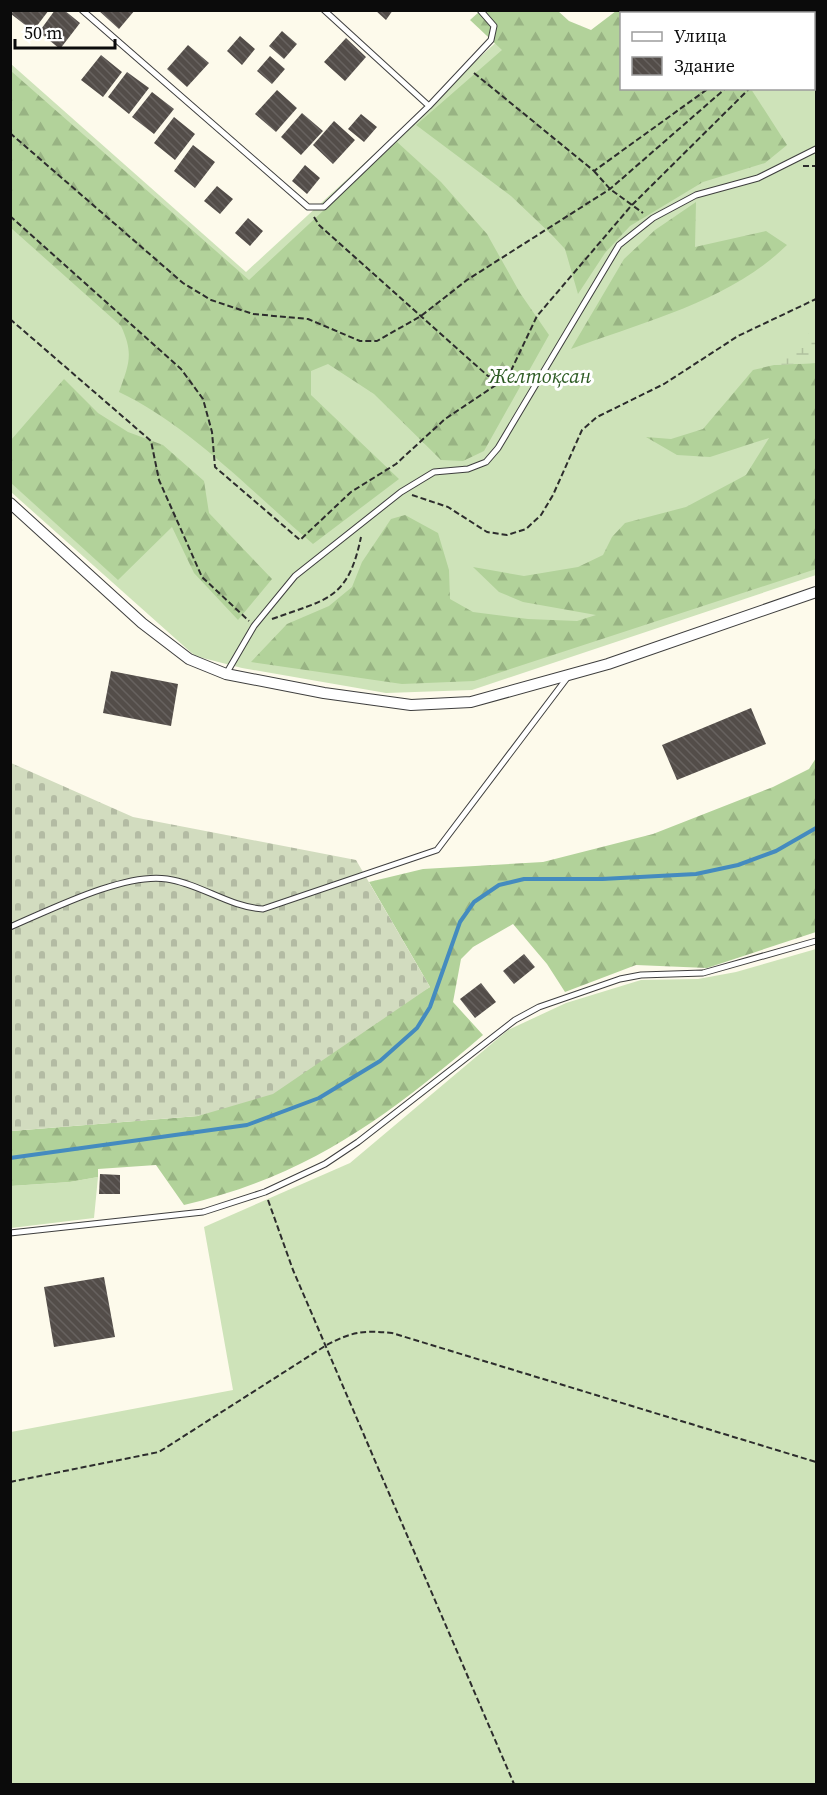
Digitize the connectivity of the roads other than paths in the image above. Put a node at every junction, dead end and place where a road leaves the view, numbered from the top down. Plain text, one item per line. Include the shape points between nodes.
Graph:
1 (82, 10) edge
2 (324, 10) edge
3 (480, 10) edge
4 (429, 106) junction
5 (816, 149) edge
6 (10, 503) edge
7 (816, 592) edge
8 (226, 674) junction
9 (569, 674) junction
10 (10, 927) edge
11 (816, 941) edge
12 (10, 1233) edge

1 - 4 lane via 308,207 324,207
2 - 4 lane
3 - 4 lane via 494,26 491,40
5 - 8 lane via 759,178 696,195 653,218 619,245 486,462 468,469 434,472 364,520 296,576 254,626
6 - 8 street via 142,623 189,659
7 - 9 street
8 - 9 street via 411,705 471,702
9 - 10 lane via 437,850 263,909 246,908 166,878 137,880 97,891
11 - 12 lane via 703,973 620,979 539,1007 515,1020 358,1142 325,1164 265,1192 203,1212

